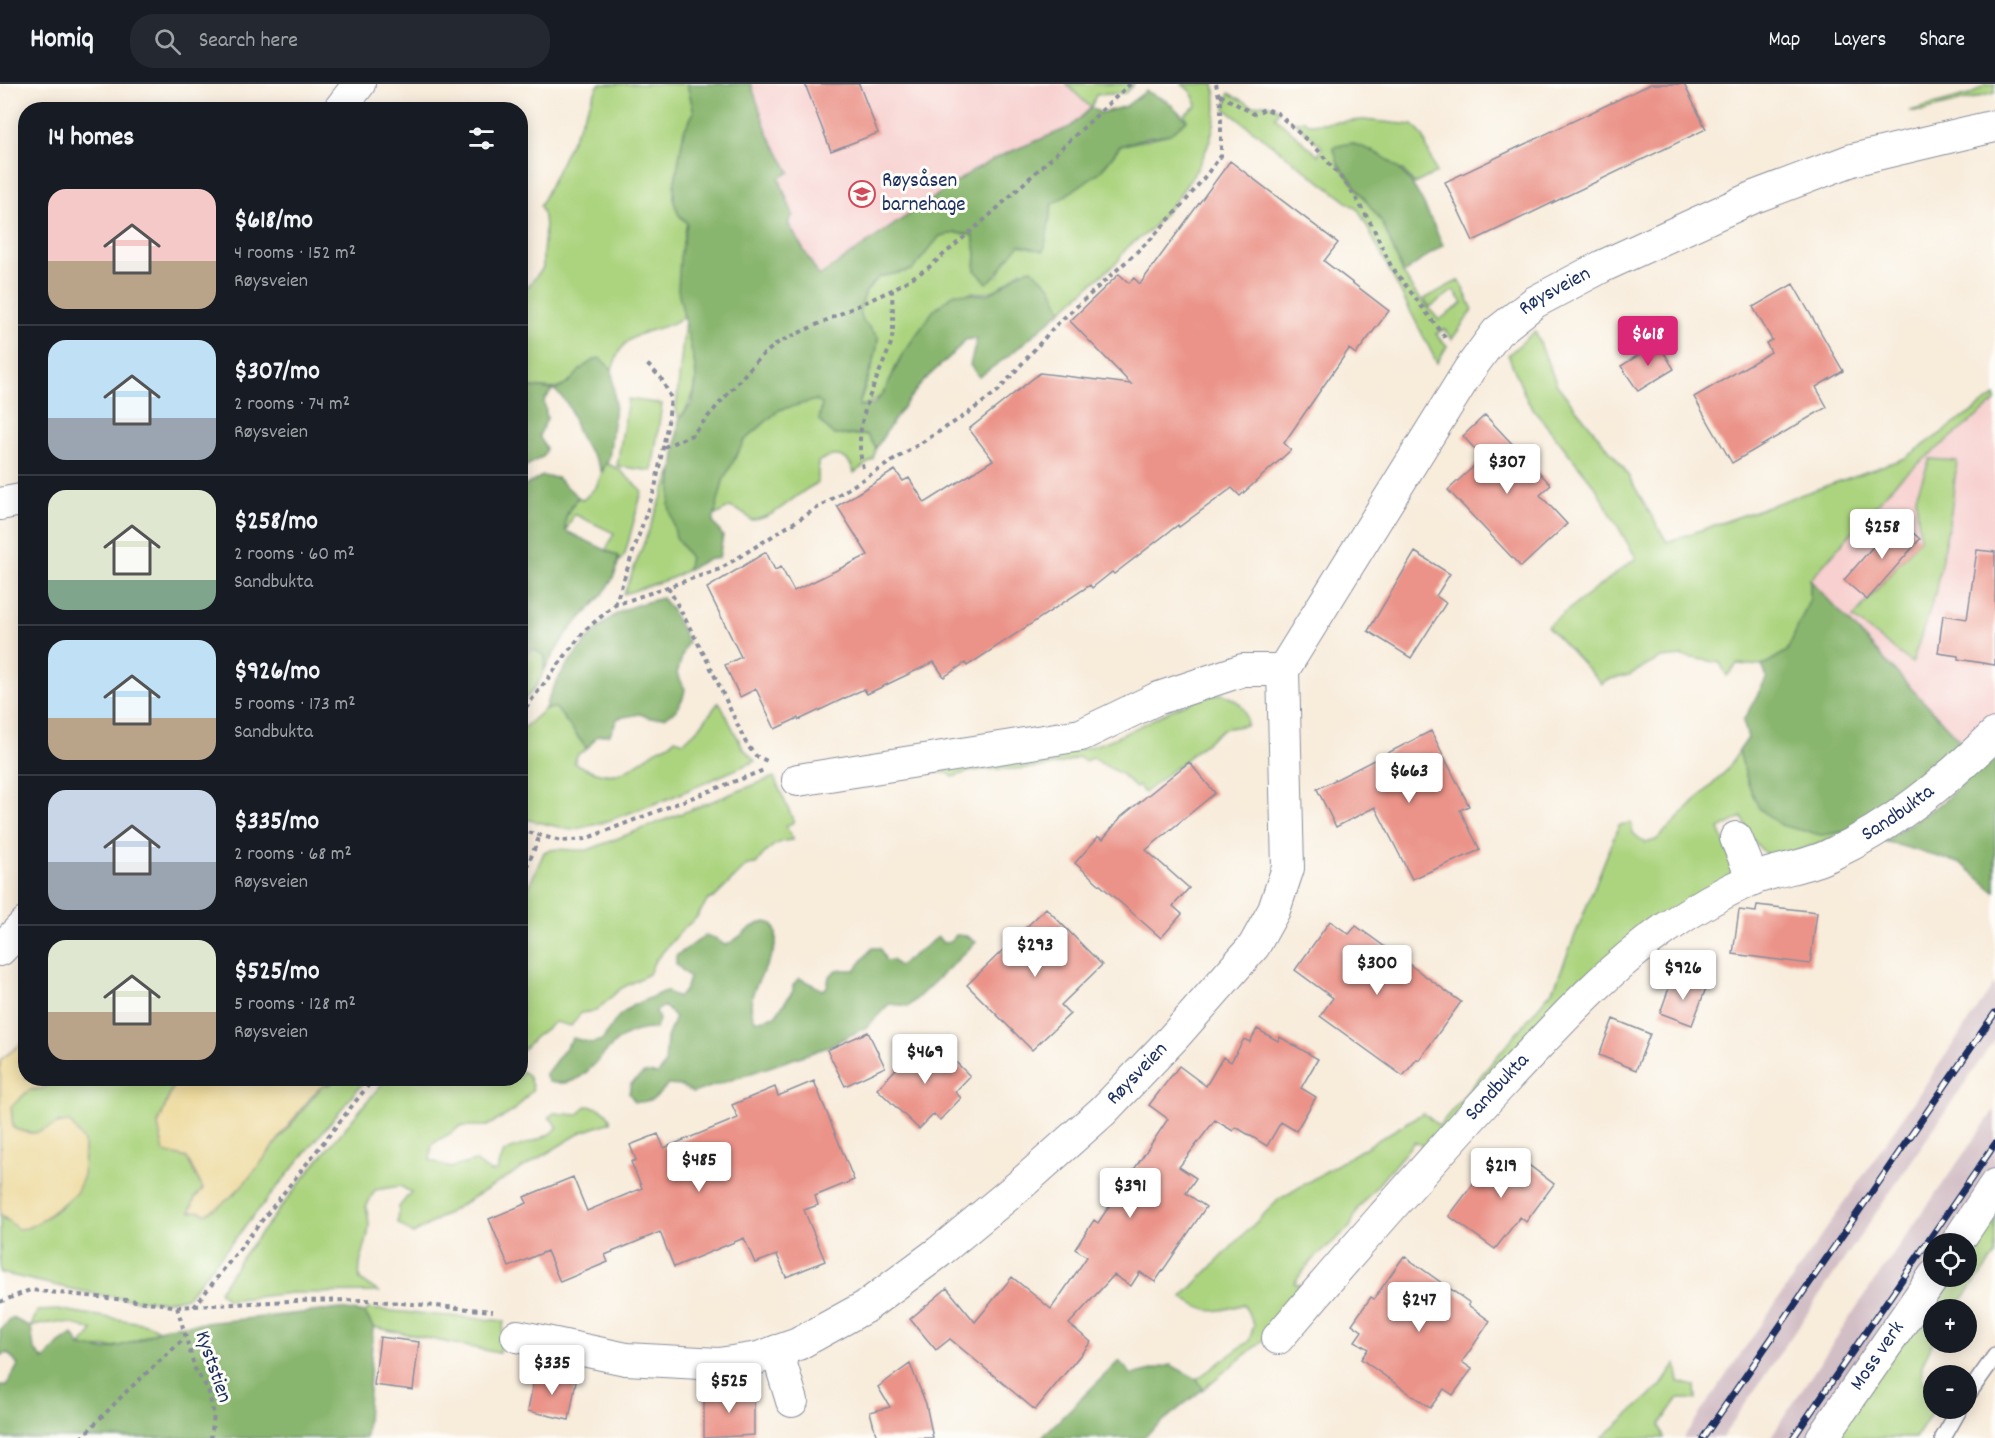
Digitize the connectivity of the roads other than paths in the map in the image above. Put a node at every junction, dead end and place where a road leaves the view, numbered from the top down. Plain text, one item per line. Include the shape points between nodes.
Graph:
1 (359, 84) edge
2 (345, 102) edge
3 (1995, 126) edge
4 (18, 501) edge
5 (0, 504) edge
6 (1283, 670) junction
7 (1995, 734) edge
8 (787, 772) road end
9 (1736, 838) dead end
10 (1753, 879) junction
11 (18, 931) edge
12 (0, 950) edge
13 (1995, 1185) edge
14 (1963, 1233) edge
15 (1926, 1287) edge
16 (509, 1324) road end
17 (1278, 1338) dead end
18 (777, 1351) junction
19 (1995, 1356) edge
20 (1977, 1381) edge
21 (792, 1401) dead end
22 (1954, 1419) edge
23 (1822, 1438) edge
24 (1943, 1438) edge

1 - 2 street
3 - 6 street, Røysveien via 1852,160 1754,197 1603,266 1535,302 1497,332 1469,370
4 - 5 street
6 - 8 street via 1243,670 1156,699 1081,735
6 - 18 street, Røysveien via 1288,868 1274,910 1254,946 1103,1111 1020,1185 865,1307 798,1344
7 - 10 street, Sandbukta via 1960,767 1878,829 1829,856
9 - 10 street
10 - 17 street, Sandbukta via 1666,928 1593,987 1368,1232
11 - 12 street
13 - 14 street
15 - 23 street, Moss verk
16 - 18 street, Røysveien via 626,1359 719,1364
18 - 21 street
19 - 20 lane
22 - 24 lane

